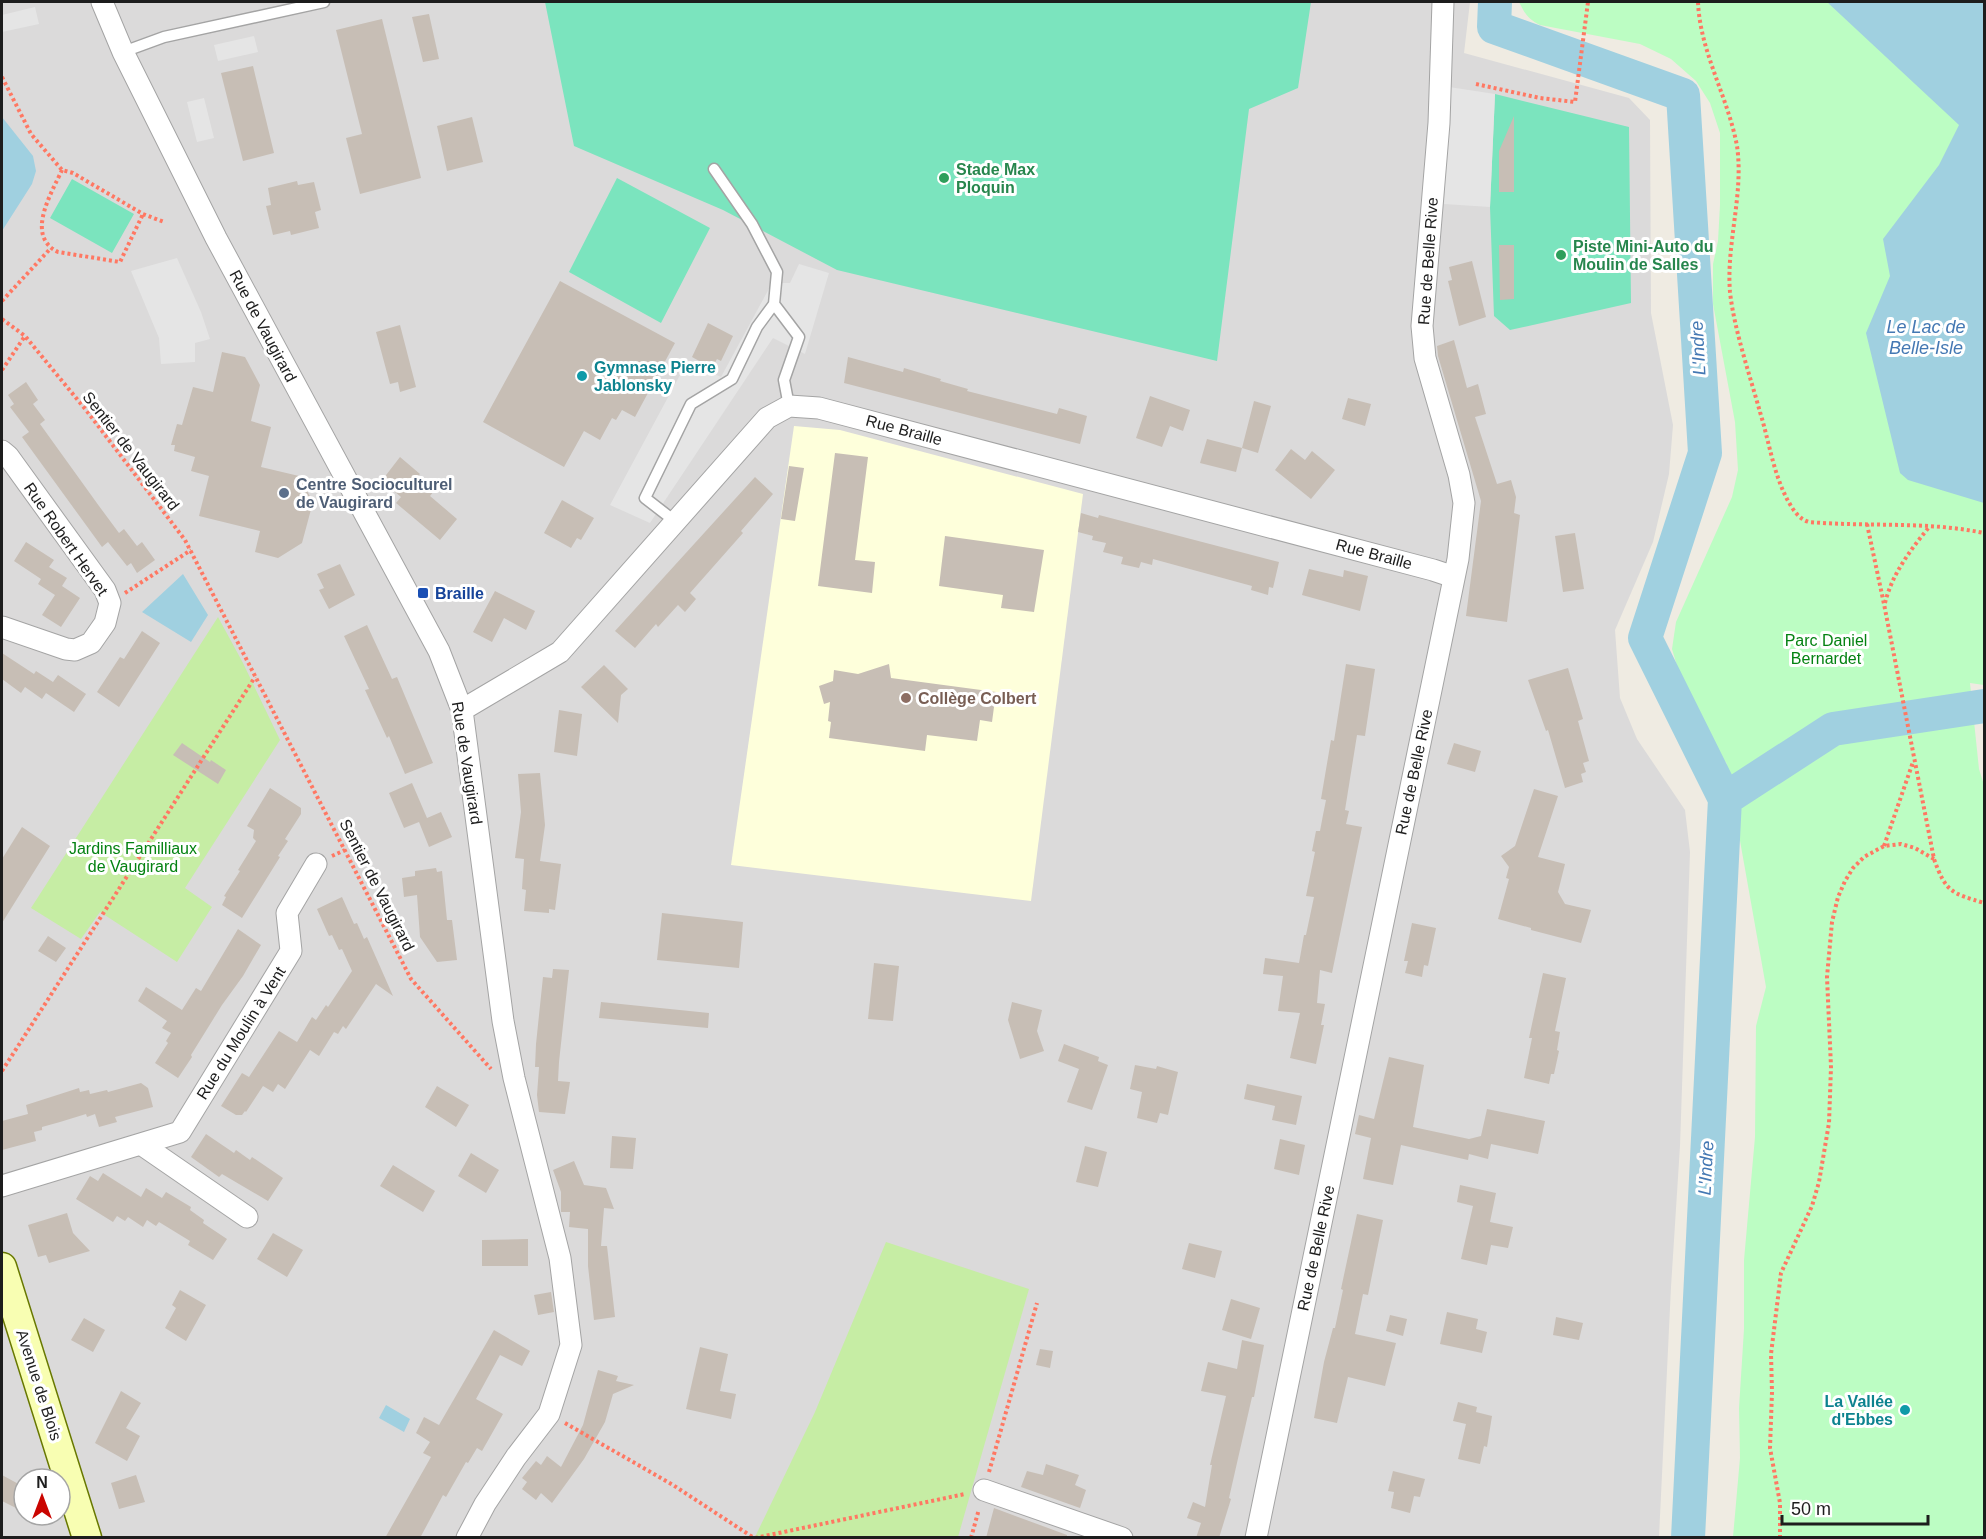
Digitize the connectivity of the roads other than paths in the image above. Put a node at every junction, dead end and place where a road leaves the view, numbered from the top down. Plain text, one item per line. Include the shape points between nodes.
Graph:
1 (324, 2) edge
2 (1443, 2) edge
3 (106, 3) edge
4 (123, 52) junction
5 (714, 169) dead end
6 (774, 304) junction
7 (789, 406) junction
8 (2, 452) edge
9 (676, 522) junction
10 (1454, 577) junction
11 (2, 627) edge
12 (462, 710) junction
13 (316, 864) dead end
14 (141, 1144) junction
15 (2, 1186) edge
16 (247, 1217) dead end
17 (2, 1267) edge
18 (984, 1490) road end
19 (87, 1538) edge
20 (467, 1538) edge
21 (1122, 1538) edge
22 (1256, 1538) edge

1 - 4 lane via 164,37
2 - 10 street, Rue de Belle Rive via 1439,123 1422,326 1425,358 1464,503
3 - 4 street, Rue de Vaugirard
4 - 12 street, Rue de Vaugirard via 216,238 439,651
5 - 6 lane via 752,224 777,272
6 - 7 lane via 799,337 784,381
6 - 9 lane via 757,327 732,379 691,404 645,498
7 - 9 street via 767,418
7 - 10 street, Rue Braille via 819,408
8 - 11 street, Rue Robert Hervet via 105,590 110,603 105,623 91,643 75,650
9 - 12 street via 560,652
10 - 22 street, Rue de Belle Rive
12 - 20 street, Rue de Vaugirard via 503,1021 560,1258 571,1345 549,1414 485,1504
13 - 14 street, Rue du Moulin à Vent via 287,913 291,951 180,1132
14 - 15 street, Rue du Moulin à Vent
14 - 16 street
17 - 19 main road, Avenue de Blois
18 - 21 street

